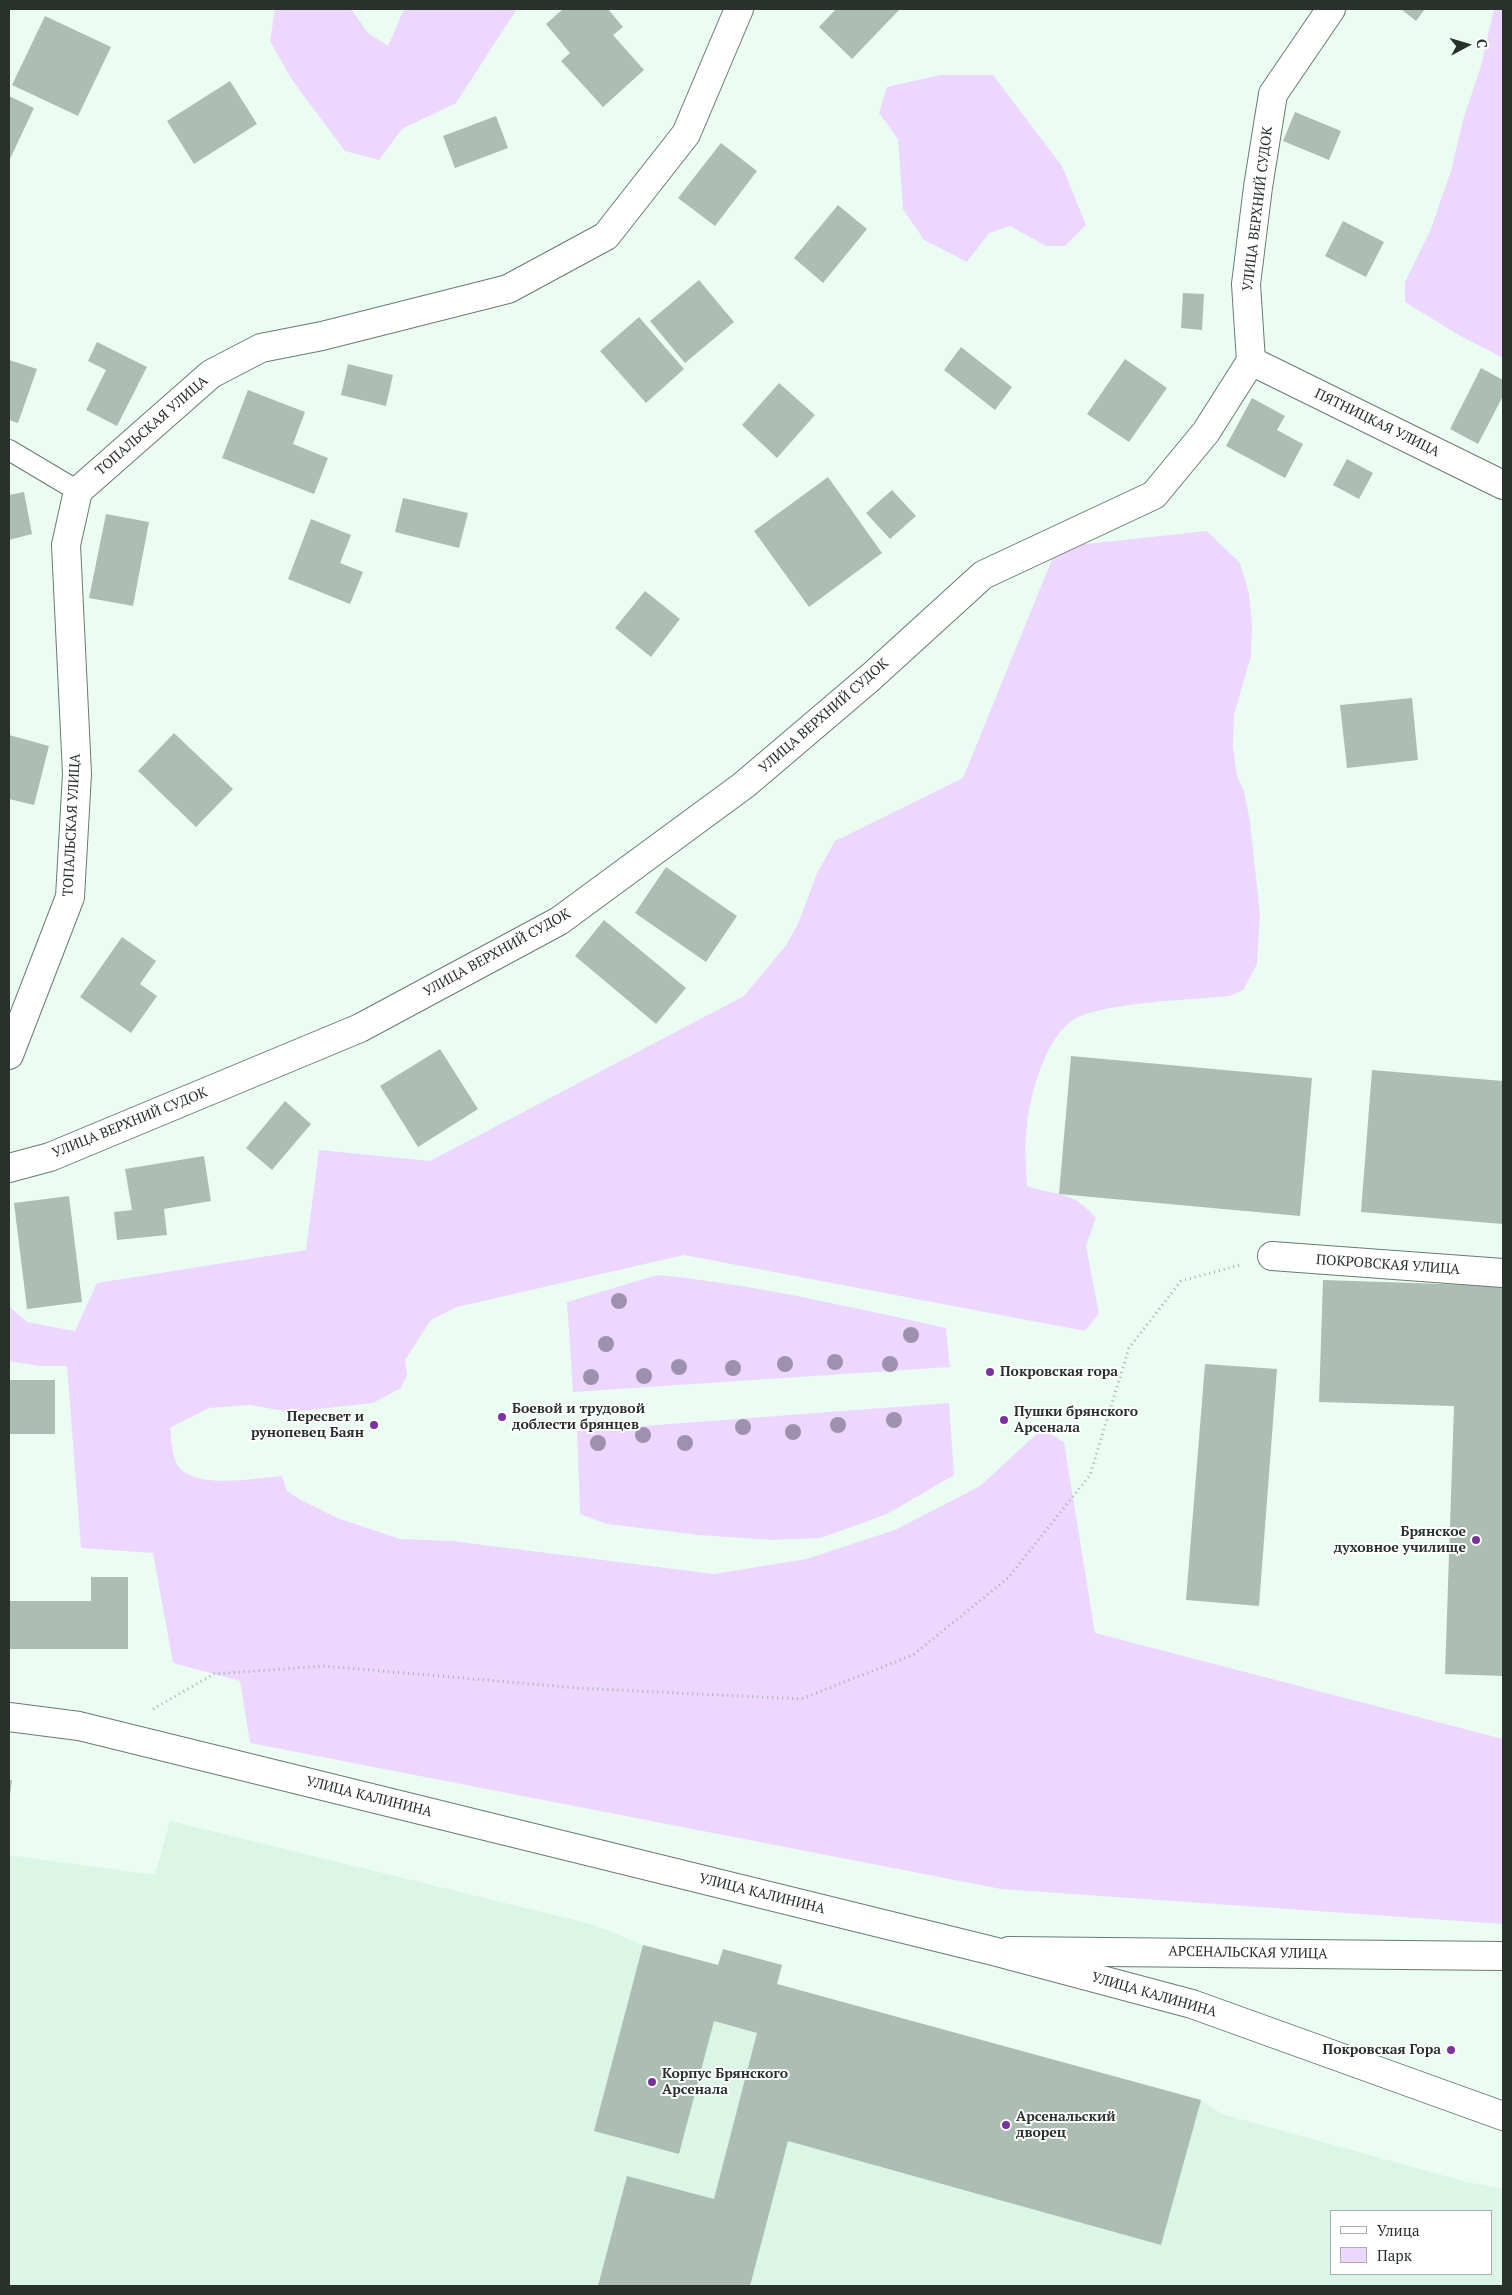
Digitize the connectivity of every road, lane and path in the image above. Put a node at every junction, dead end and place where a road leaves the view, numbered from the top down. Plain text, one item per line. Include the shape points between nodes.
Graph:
1 (738, 9) edge
2 (1331, 9) edge
3 (1251, 361) junction
4 (9, 450) edge
5 (1503, 485) edge
6 (78, 491) junction
7 (9, 1055) edge
8 (9, 1168) edge
9 (1272, 1256) joint
10 (1503, 1273) edge
11 (9, 1718) edge
12 (110, 1734) junction
13 (993, 1950) junction
14 (1503, 1956) edge
15 (1503, 2116) edge

1 - 6 street, ТОПАЛЬСКАЯ УЛИЦА via 686,134 606,236 508,289 322,336 261,348 212,374
2 - 3 street, УЛИЦА ВЕРХНИЙ СУДОК via 1274,94 1246,284
3 - 5 street, ПЯТНИЦКАЯ УЛИЦА
3 - 8 street, УЛИЦА ВЕРХНИЙ СУДОК via 1206,432 1154,495 983,575 871,677 744,785 559,921 360,1028 50,1157
4 - 6 lane
6 - 7 street, ТОПАЛЬСКАЯ УЛИЦА via 66,545 77,774 70,897
9 - 10 street, ПОКРОВСКАЯ УЛИЦА
9 - 12 path via 1181,1281 1129,1348 1090,1475 1008,1578 913,1655 801,1698 578,1688 324,1666 214,1674
11 - 12 street, УЛИЦА КАЛИНИНА via 79,1726
12 - 13 street, УЛИЦА КАЛИНИНА
13 - 14 street, АРСЕНАЛЬСКАЯ УЛИЦА
13 - 15 street, УЛИЦА КАЛИНИНА via 1192,2004

